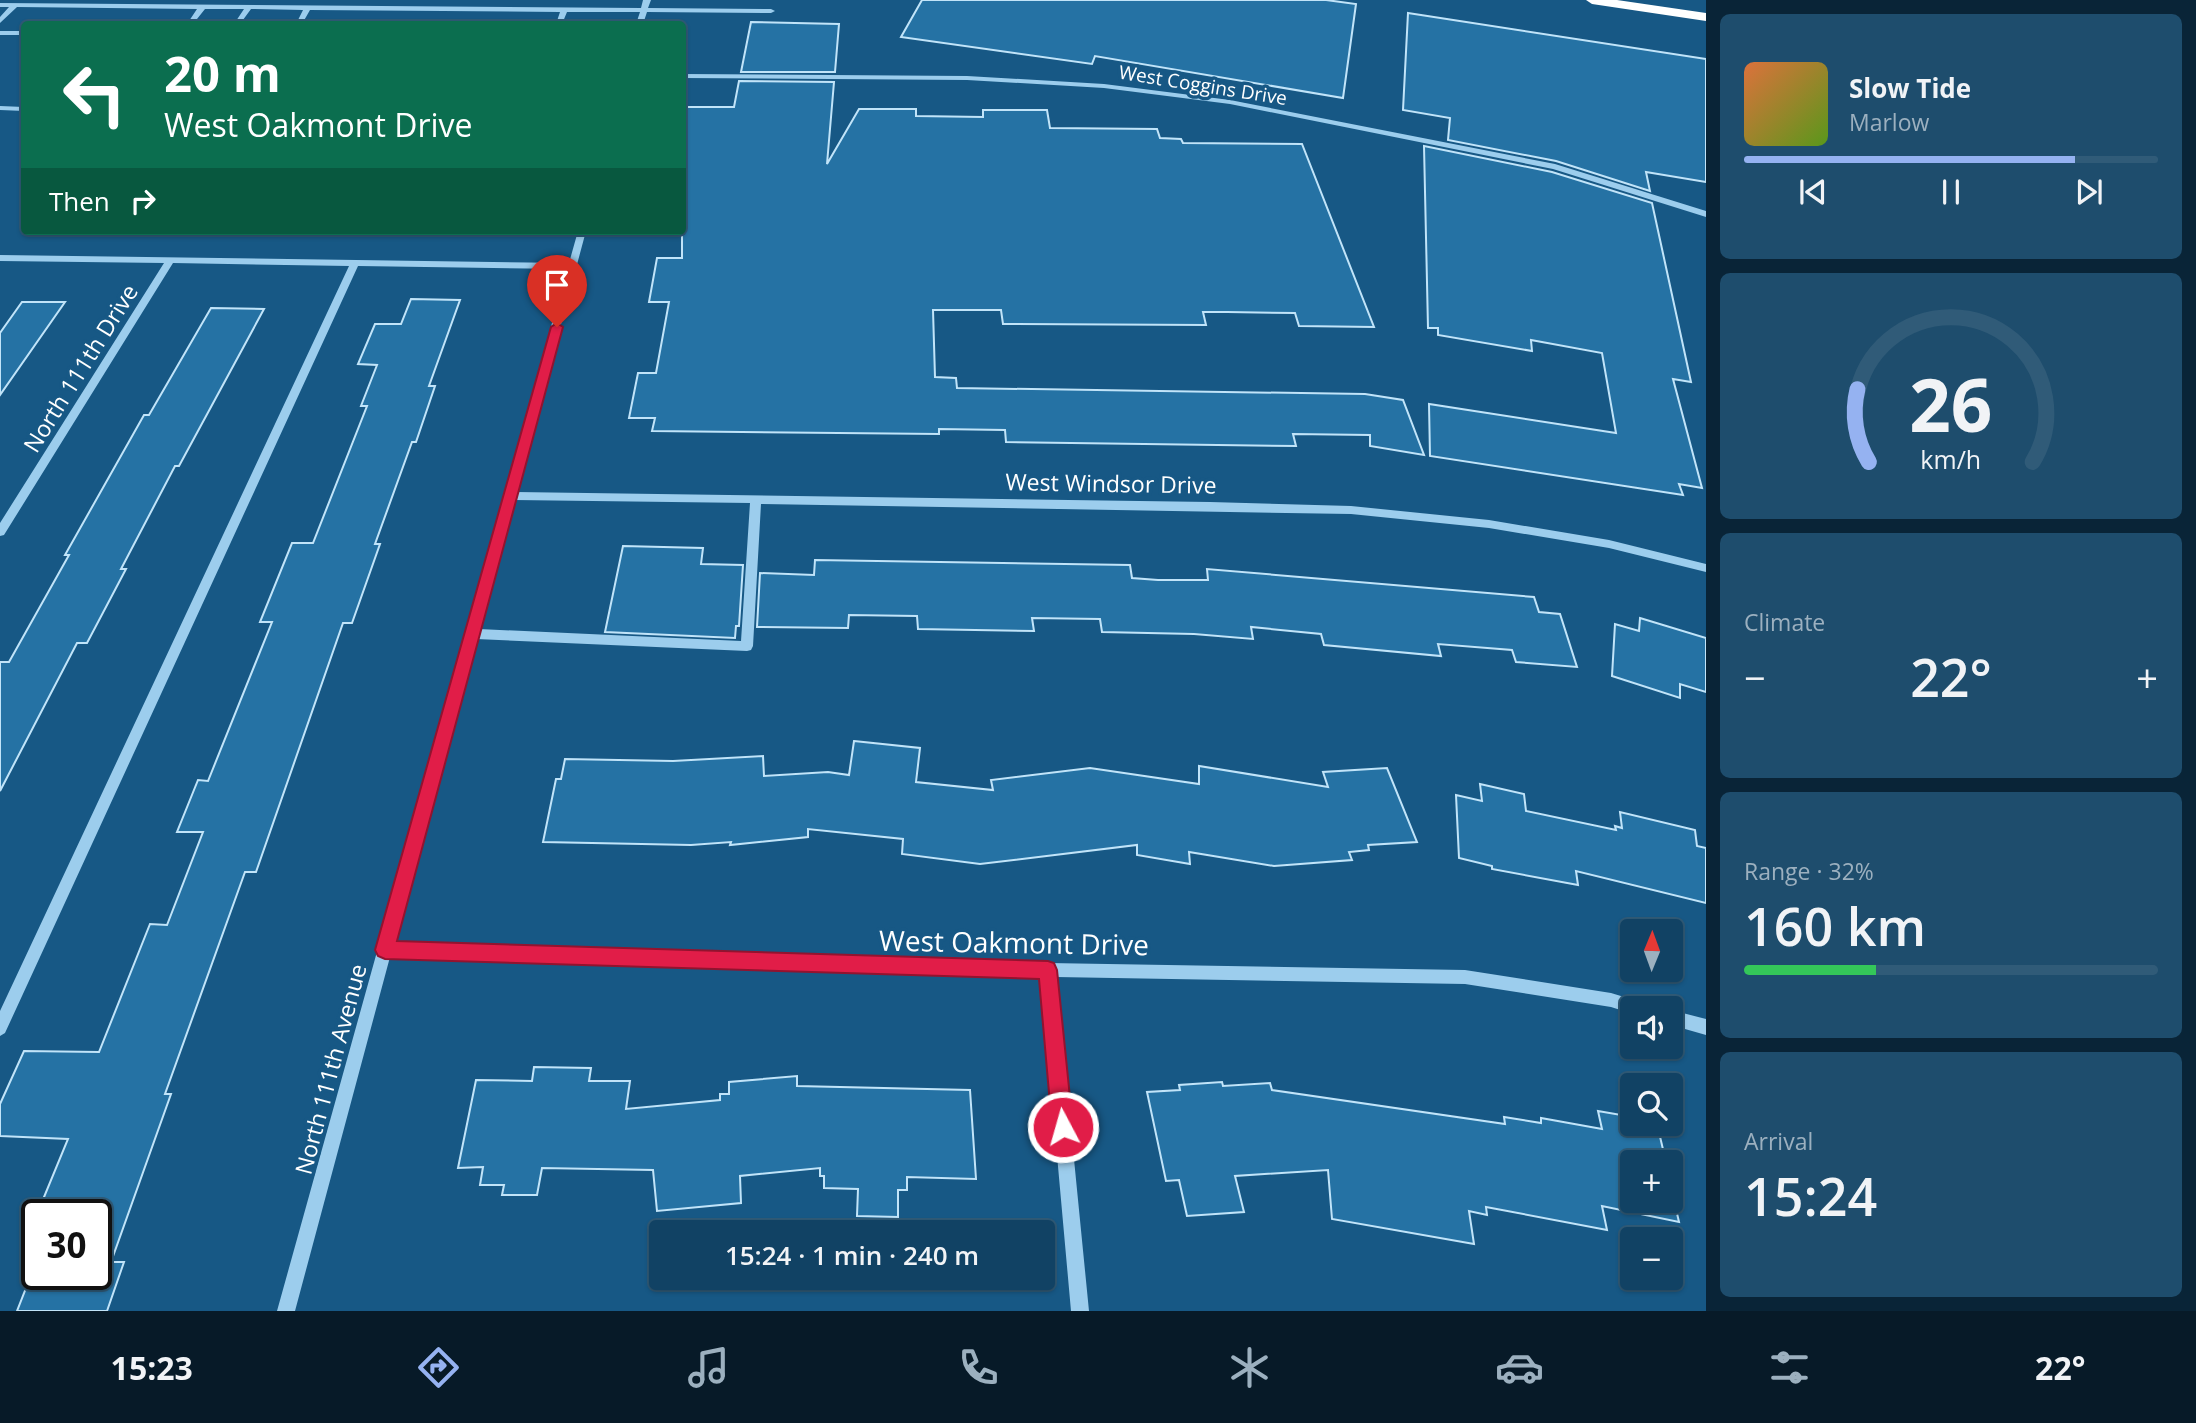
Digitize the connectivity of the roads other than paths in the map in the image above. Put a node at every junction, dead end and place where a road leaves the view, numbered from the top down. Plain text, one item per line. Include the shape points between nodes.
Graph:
1 (647, 0) edge
2 (1592, 0) edge
3 (288, 3) edge
4 (0, 5) edge
5 (15, 5) junction
6 (203, 6) junction
7 (249, 7) junction
8 (308, 7) junction
9 (564, 10) junction
10 (644, 10) junction
11 (771, 11) dead end
12 (1706, 17) edge
13 (0, 21) edge
14 (192, 21) edge
15 (239, 21) edge
16 (301, 21) edge
17 (560, 21) edge
18 (641, 21) edge
19 (0, 33) edge
20 (21, 33) edge
21 (686, 76) edge
22 (0, 108) edge
23 (21, 108) edge
24 (1706, 214) edge
25 (581, 235) edge
26 (0, 258) edge
27 (170, 261) junction
28 (355, 263) junction
29 (572, 266) junction
30 (511, 496) junction
31 (756, 499) junction
32 (0, 532) edge
33 (1706, 568) edge
34 (472, 635) junction
35 (385, 950) junction
36 (1048, 970) junction
37 (1620, 1003) edge
38 (1683, 1020) edge
39 (1706, 1027) edge
40 (0, 1028) edge
41 (286, 1311) edge
42 (1080, 1311) edge

1 - 10 street
2 - 12 highway
3 - 7 street
3 - 8 street
4 - 5 street
5 - 6 street
5 - 13 street
6 - 7 street
6 - 14 street
7 - 15 street
8 - 9 street
8 - 16 street
9 - 10 street
9 - 17 street
10 - 11 street
10 - 18 street
19 - 20 street
21 - 24 street, West Coggins Drive via 967,78 1104,86 1230,102 1555,167
22 - 23 street
25 - 29 street, North 111th Avenue
26 - 27 street
27 - 28 street
27 - 32 street, North 111th Drive
28 - 29 street
28 - 40 street
29 - 30 street, North 111th Avenue
30 - 31 street, West Windsor Drive
30 - 34 street, North 111th Avenue
31 - 33 street, West Windsor Drive via 1351,510 1502,526 1609,544
31 - 34 street via 747,646
34 - 35 street, North 111th Avenue
35 - 36 street, West Oakmont Drive
35 - 41 street, North 111th Avenue
36 - 37 street, West Oakmont Drive via 1465,977
36 - 42 street
38 - 39 street

